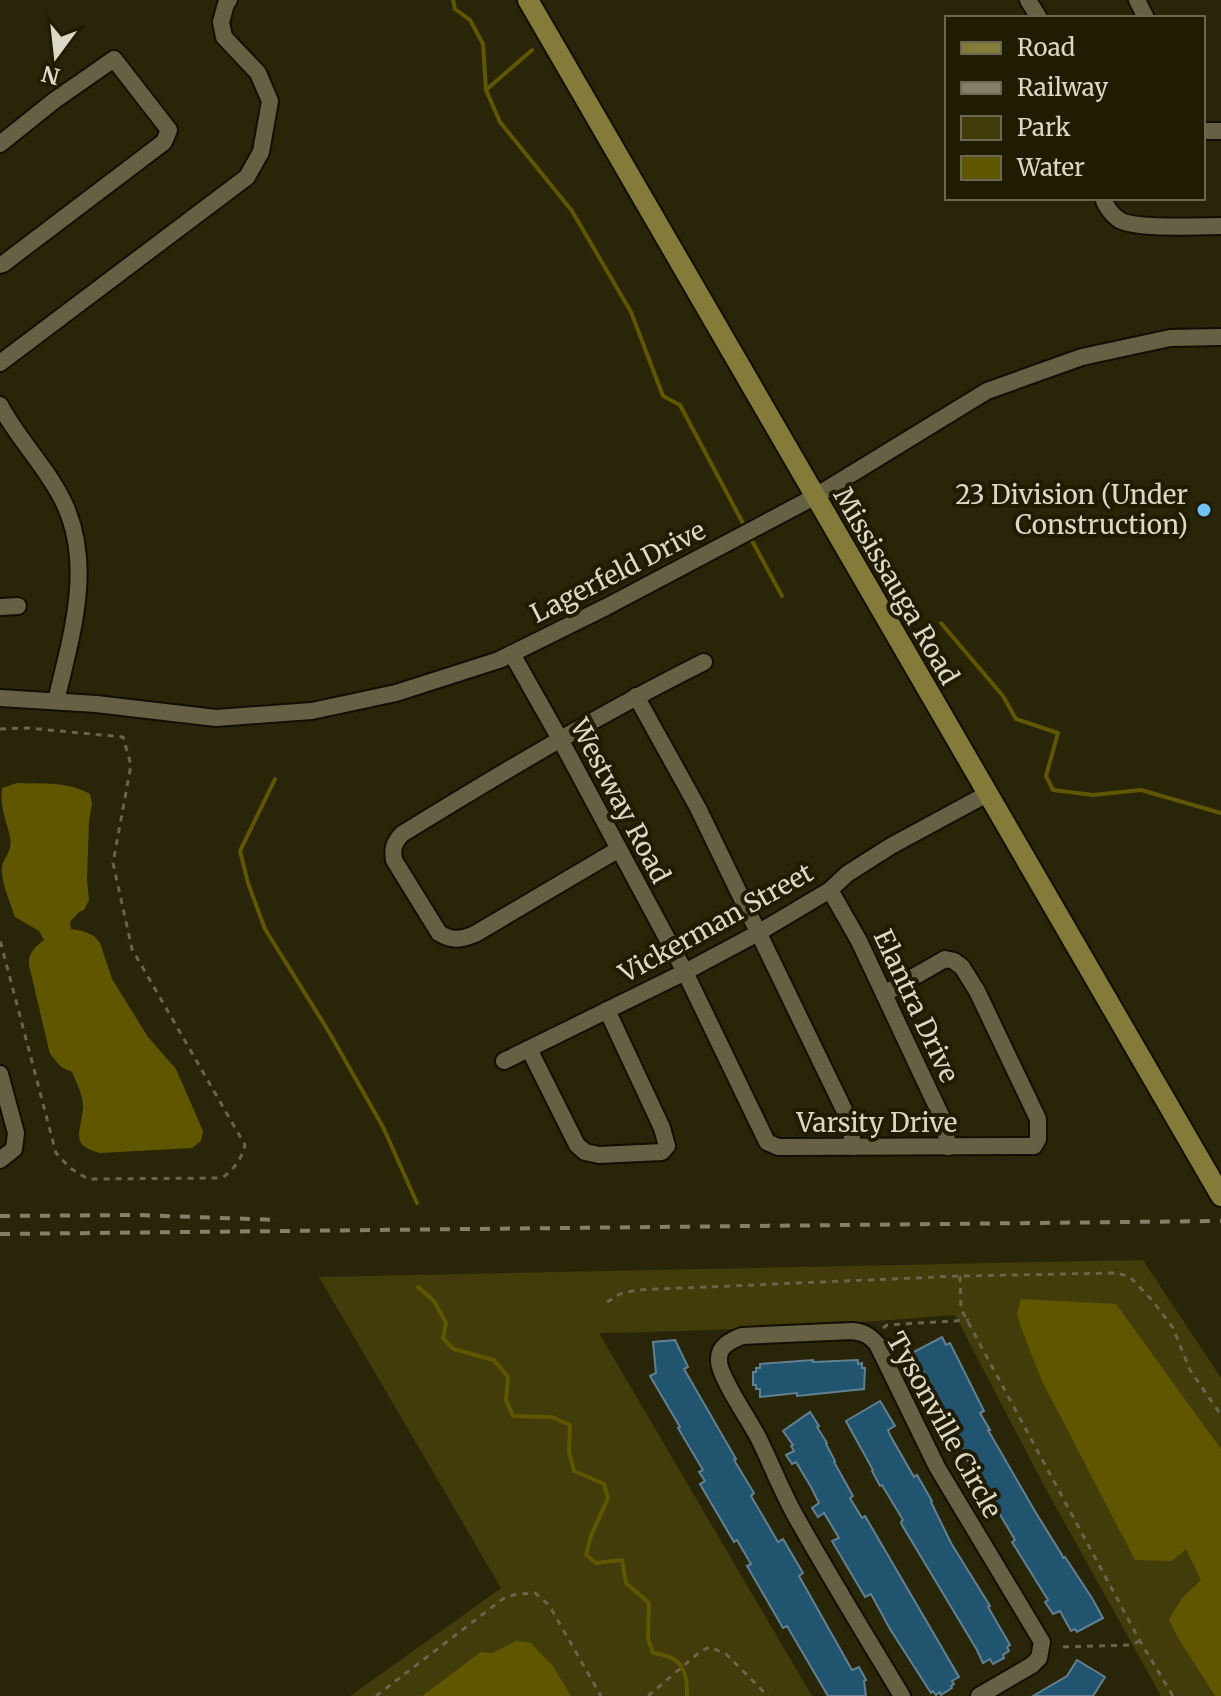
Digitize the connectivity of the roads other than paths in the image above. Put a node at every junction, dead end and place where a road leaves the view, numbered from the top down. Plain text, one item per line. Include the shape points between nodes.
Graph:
1 (229, 0) edge
2 (528, 0) edge
3 (0, 144) edge
4 (1103, 200) edge
5 (1221, 226) edge
6 (0, 265) edge
7 (1221, 337) edge
8 (0, 363) edge
9 (0, 405) edge
10 (814, 497) junction
11 (18, 606) dead end
12 (0, 607) edge
13 (512, 654) junction
14 (704, 662) dead end
15 (636, 696) junction
16 (0, 698) edge
17 (56, 701) junction
18 (560, 739) junction
19 (987, 794) junction
20 (619, 849) junction
21 (830, 890) junction
22 (758, 933) junction
23 (685, 972) junction
24 (884, 994) junction
25 (607, 1010) junction
26 (529, 1049) junction
27 (504, 1061) dead end
28 (0, 1074) edge
29 (853, 1147) junction
30 (948, 1147) junction
31 (0, 1160) edge
32 (1221, 1196) edge
33 (902, 1696) edge
34 (979, 1696) edge

1 - 8 street via 221,22 224,37 258,73 270,101 261,152 247,177
2 - 10 main road, Mississauga Road
3 - 6 street via 114,59 169,130 164,142
4 - 5 street via 1119,220 1135,225
7 - 10 street, Lagerfeld Drive via 1170,338 1082,357 987,391
9 - 17 street via 64,503 76,537 76,611
10 - 13 street, Lagerfeld Drive
10 - 19 main road, Mississauga Road
11 - 12 street
13 - 17 street, Lagerfeld Drive via 396,693 312,711 216,718
13 - 18 street, Westway Road
14 - 15 street
15 - 18 street
15 - 22 street
16 - 17 street, Lagerfeld Drive
18 - 20 street, Westway Road
18 - 20 street via 402,834 392,849 394,860 439,933 464,939
19 - 21 street, Vickerman Street via 891,846
19 - 32 main road, Mississauga Road
20 - 23 street, Westway Road
21 - 22 street, Vickerman Street
21 - 24 street, Elantra Drive
22 - 23 street, Vickerman Street
22 - 29 street via 850,1122
23 - 25 street, Vickerman Street
23 - 29 street, Varsity Drive via 767,1142 778,1147
24 - 30 street, Elantra Drive via 944,1122
24 - 30 street, Varsity Drive via 945,959 962,967 1038,1119 1034,1146
25 - 26 street, Vickerman Street
25 - 26 street via 662,1128 667,1146 662,1152 585,1152
26 - 27 street, Vickerman Street
28 - 31 street via 16,1133 14,1149
29 - 30 street, Varsity Drive
33 - 34 street, Tysonville Circle via 794,1514 724,1376 719,1355 731,1340 852,1331 877,1344 937,1467 1042,1642 1032,1665

